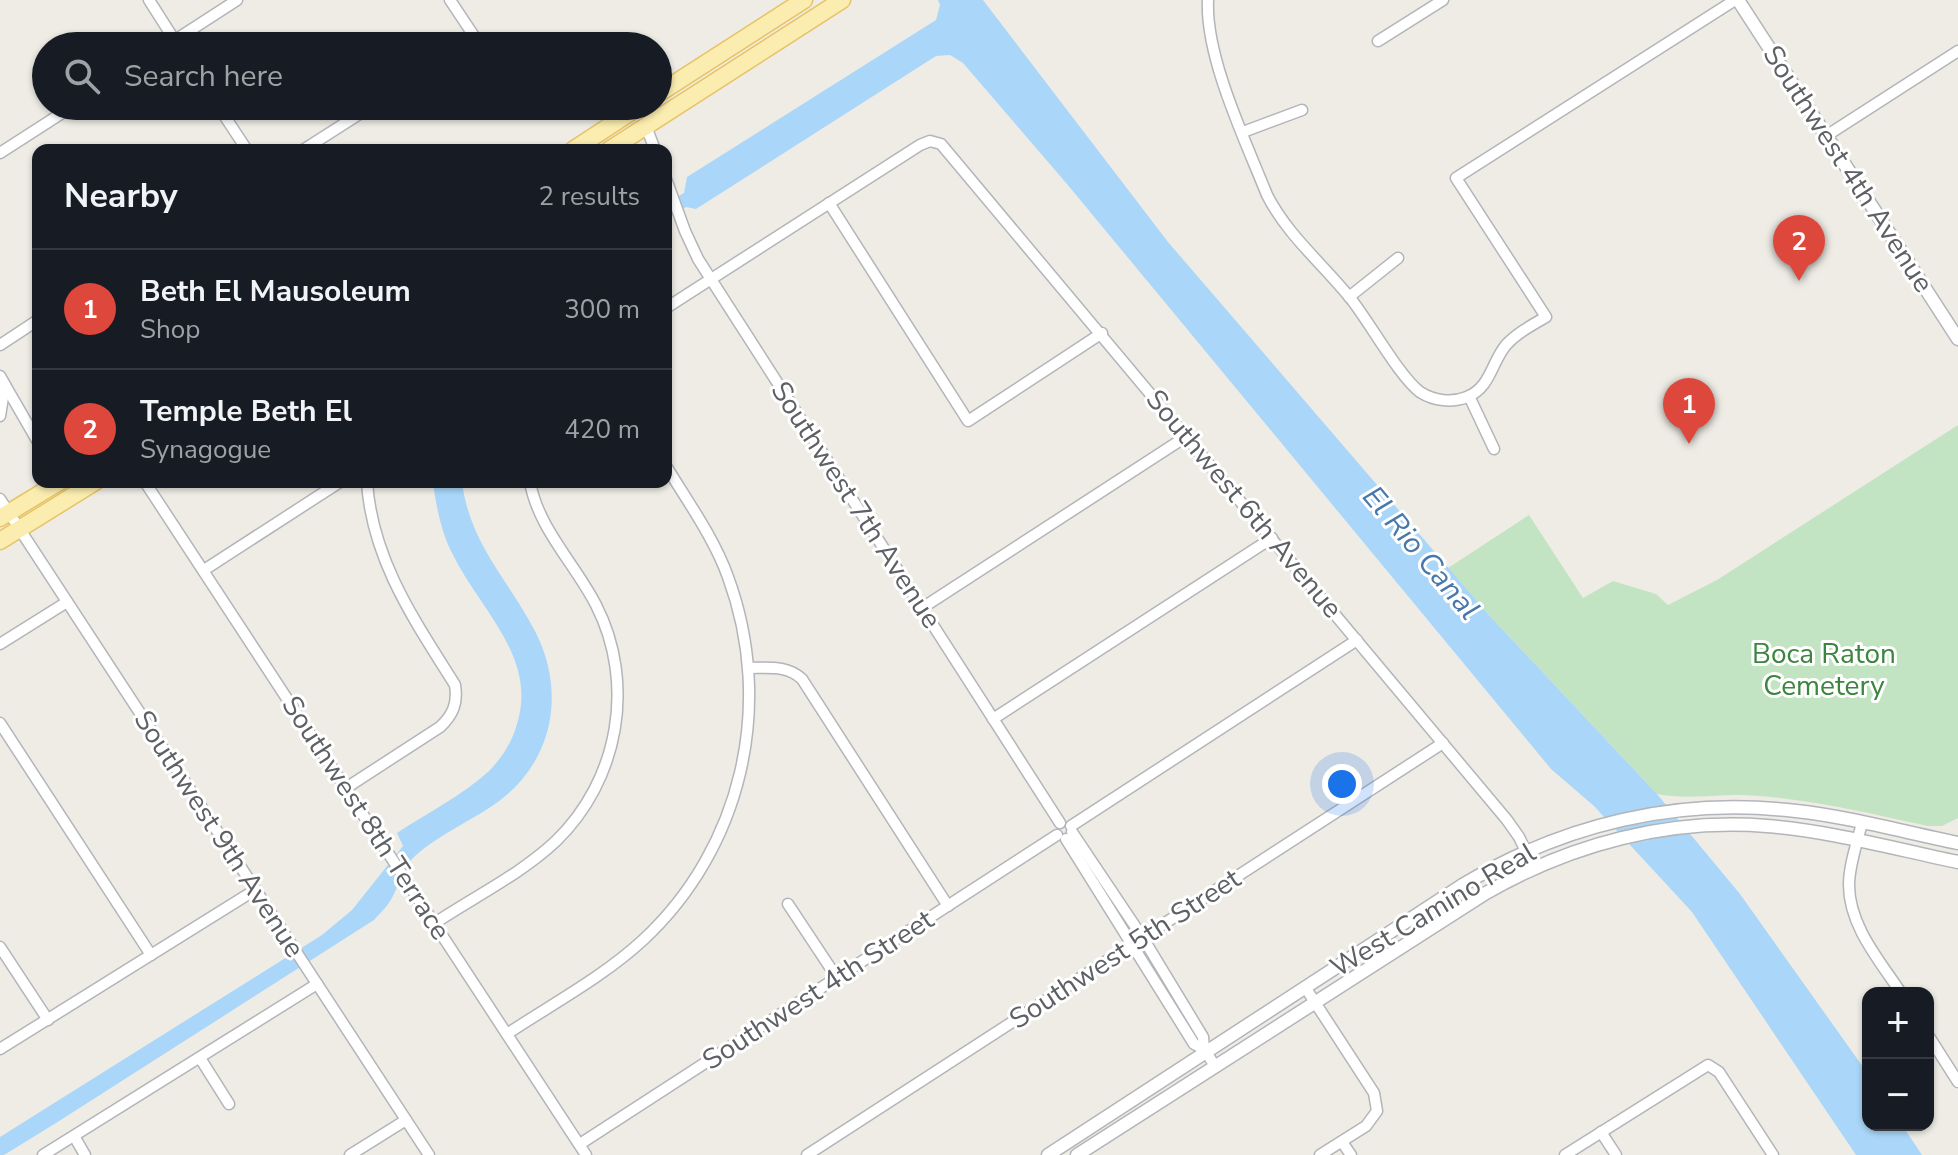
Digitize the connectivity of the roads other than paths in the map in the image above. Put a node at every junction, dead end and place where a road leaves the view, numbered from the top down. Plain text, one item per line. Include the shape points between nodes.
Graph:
1 (149, 0) edge
2 (237, 0) edge
3 (450, 0) edge
4 (804, 0) edge
5 (842, 0) edge
6 (1208, 0) edge
7 (1443, 0) edge
8 (1736, 0) edge
9 (771, 21) junction
10 (166, 32) edge
11 (190, 32) edge
12 (471, 32) edge
13 (1378, 41) dead end
14 (1958, 51) edge
15 (696, 69) junction
16 (723, 76) junction
17 (672, 85) edge
18 (672, 93) edge
19 (672, 109) edge
20 (1302, 110) dead end
21 (51, 120) edge
22 (227, 120) edge
23 (350, 120) edge
24 (619, 120) edge
25 (646, 120) edge
26 (655, 120) edge
27 (646, 126) junction
28 (1243, 132) junction
29 (1826, 136) junction
30 (243, 144) edge
31 (312, 144) edge
32 (582, 144) edge
33 (618, 144) edge
34 (653, 144) edge
35 (0, 153) edge
36 (672, 195) edge
37 (829, 203) junction
38 (1398, 258) dead end
39 (711, 279) junction
40 (1349, 297) junction
41 (672, 304) edge
42 (32, 324) edge
43 (1102, 333) junction
44 (1958, 339) edge
45 (0, 345) edge
46 (3, 380) edge
47 (1469, 396) junction
48 (0, 416) edge
49 (32, 431) edge
50 (1187, 436) junction
51 (1494, 449) dead end
52 (672, 476) edge
53 (47, 488) edge
54 (85, 488) edge
55 (149, 488) edge
56 (331, 488) edge
57 (368, 488) edge
58 (532, 488) edge
59 (3, 510) edge
60 (20, 529) junction
61 (1272, 538) junction
62 (0, 541) edge
63 (204, 570) junction
64 (67, 602) junction
65 (922, 608) junction
66 (1357, 640) junction
67 (0, 644) edge
68 (749, 668) junction
69 (993, 719) junction
70 (0, 723) edge
71 (1443, 743) junction
72 (346, 788) junction
73 (1606, 823) junction
74 (1862, 823) junction
75 (1065, 831) junction
76 (1857, 841) junction
77 (1958, 843) edge
78 (1595, 845) junction
79 (1526, 851) junction
80 (1958, 862) edge
81 (1534, 868) junction
82 (255, 890) junction
83 (788, 904) dead end
84 (948, 906) junction
85 (435, 923) junction
86 (1143, 938) junction
87 (1131, 946) junction
88 (0, 947) edge
89 (151, 955) junction
90 (837, 978) junction
91 (317, 984) junction
92 (1305, 987) junction
93 (1897, 987) edge
94 (1315, 1003) junction
95 (48, 1020) junction
96 (507, 1034) junction
97 (1934, 1044) edge
98 (0, 1049) edge
99 (1205, 1051) junction
100 (200, 1058) junction
101 (1215, 1066) junction
102 (1958, 1082) edge
103 (229, 1104) dead end
104 (406, 1120) junction
105 (1601, 1132) junction
106 (74, 1136) junction
107 (1342, 1142) junction
108 (580, 1144) junction
109 (43, 1155) edge
110 (85, 1155) edge
111 (350, 1155) edge
112 (429, 1155) edge
113 (586, 1155) edge
114 (807, 1155) edge
115 (1048, 1155) edge
116 (1077, 1155) edge
117 (1320, 1155) edge
118 (1351, 1155) edge
119 (1565, 1155) edge
120 (1616, 1155) edge
121 (1773, 1155) edge

1 - 10 street
2 - 11 street
3 - 12 street
4 - 9 main road
5 - 16 main road
6 - 28 street via 1217,58
7 - 13 street
8 - 29 street, Southwest 4th Avenue
8 - 47 street via 1456,178 1546,317 1508,343 1487,383
9 - 15 main road
9 - 16 main road via 767,36 729,62
14 - 29 street
15 - 17 main road
15 - 18 main road via 690,81
16 - 19 main road
20 - 28 street
21 - 35 street
22 - 30 street
23 - 31 street
24 - 32 main road
25 - 27 main road
26 - 27 main road
27 - 33 main road
27 - 34 street
28 - 40 street via 1276,213
29 - 44 street, Southwest 4th Avenue
36 - 39 street, Southwest 7th Avenue
37 - 39 street
37 - 43 street, Southwest 6th Avenue via 920,145 941,144
37 - 43 street via 968,421
38 - 40 street
39 - 41 street
39 - 65 street, Southwest 7th Avenue
40 - 47 street via 1417,390 1448,401
42 - 45 street
43 - 50 street, Southwest 6th Avenue
46 - 48 street
46 - 49 street
47 - 51 street
50 - 61 street, Southwest 6th Avenue
50 - 65 street
52 - 68 street via 728,576
53 - 59 main road
54 - 60 main road
55 - 63 street, Southwest 8th Terrace
56 - 63 street
57 - 72 street via 384,561 457,697 449,719
58 - 85 street via 541,518 606,628 617,671 614,737 595,790 570,826 537,856
59 - 60 street, Southwest 9th Avenue
60 - 62 main road
60 - 64 street, Southwest 9th Avenue
61 - 66 street, Southwest 6th Avenue
61 - 69 street
63 - 72 street, Southwest 8th Terrace
64 - 67 street
64 - 82 street, Southwest 9th Avenue
65 - 69 street, Southwest 7th Avenue
66 - 71 street, Southwest 6th Avenue
66 - 75 street, Southwest 4th Street
68 - 84 street via 782,668 802,679
68 - 96 street via 749,724 740,777 718,838 697,876 665,918 626,955
69 - 75 street, Southwest 7th Avenue
70 - 89 street
71 - 79 street, Southwest 6th Avenue via 1515,830
71 - 86 street, Southwest 5th Street
72 - 85 street, Southwest 8th Terrace
73 - 74 street, West Camino Real via 1679,810 1756,807
73 - 78 street
73 - 79 street, West Camino Real
74 - 76 street
74 - 77 street, West Camino Real
75 - 84 street, Southwest 4th Street
75 - 86 street, Southwest 7th Avenue
75 - 87 street, Southwest 7th Avenue
76 - 78 street, West Camino Real via 1766,826 1693,827
76 - 80 street, West Camino Real
76 - 93 street via 1849,884 1854,917
78 - 81 street, West Camino Real
79 - 81 street, Southwest 6th Avenue
79 - 92 street, West Camino Real via 1461,886
81 - 94 street, West Camino Real
82 - 89 street
82 - 91 street, Southwest 9th Avenue
83 - 90 street
84 - 90 street, Southwest 4th Street
85 - 96 street, Southwest 8th Terrace
86 - 87 street, Southwest 5th Street
86 - 99 street, Southwest 7th Avenue via 1203,1037
87 - 99 street, Southwest 7th Avenue via 1194,1044
87 - 114 street, Southwest 5th Street
88 - 95 street
89 - 95 street
90 - 108 street, Southwest 4th Street
91 - 100 street
91 - 104 street, Southwest 9th Avenue
92 - 94 street
92 - 99 street, West Camino Real
94 - 101 street, West Camino Real
94 - 107 street via 1374,1093 1377,1111
95 - 98 street
96 - 108 street, Southwest 8th Terrace
97 - 102 street
99 - 101 street, Southwest 7th Avenue
99 - 115 street, West Camino Real
100 - 103 street
100 - 106 street
101 - 116 street, West Camino Real
104 - 111 street
104 - 112 street, Southwest 9th Avenue
105 - 119 street
105 - 120 street
105 - 121 street via 1708,1065 1719,1072
106 - 109 street
106 - 110 street
107 - 117 street
107 - 118 street
108 - 113 street, Southwest 8th Terrace

